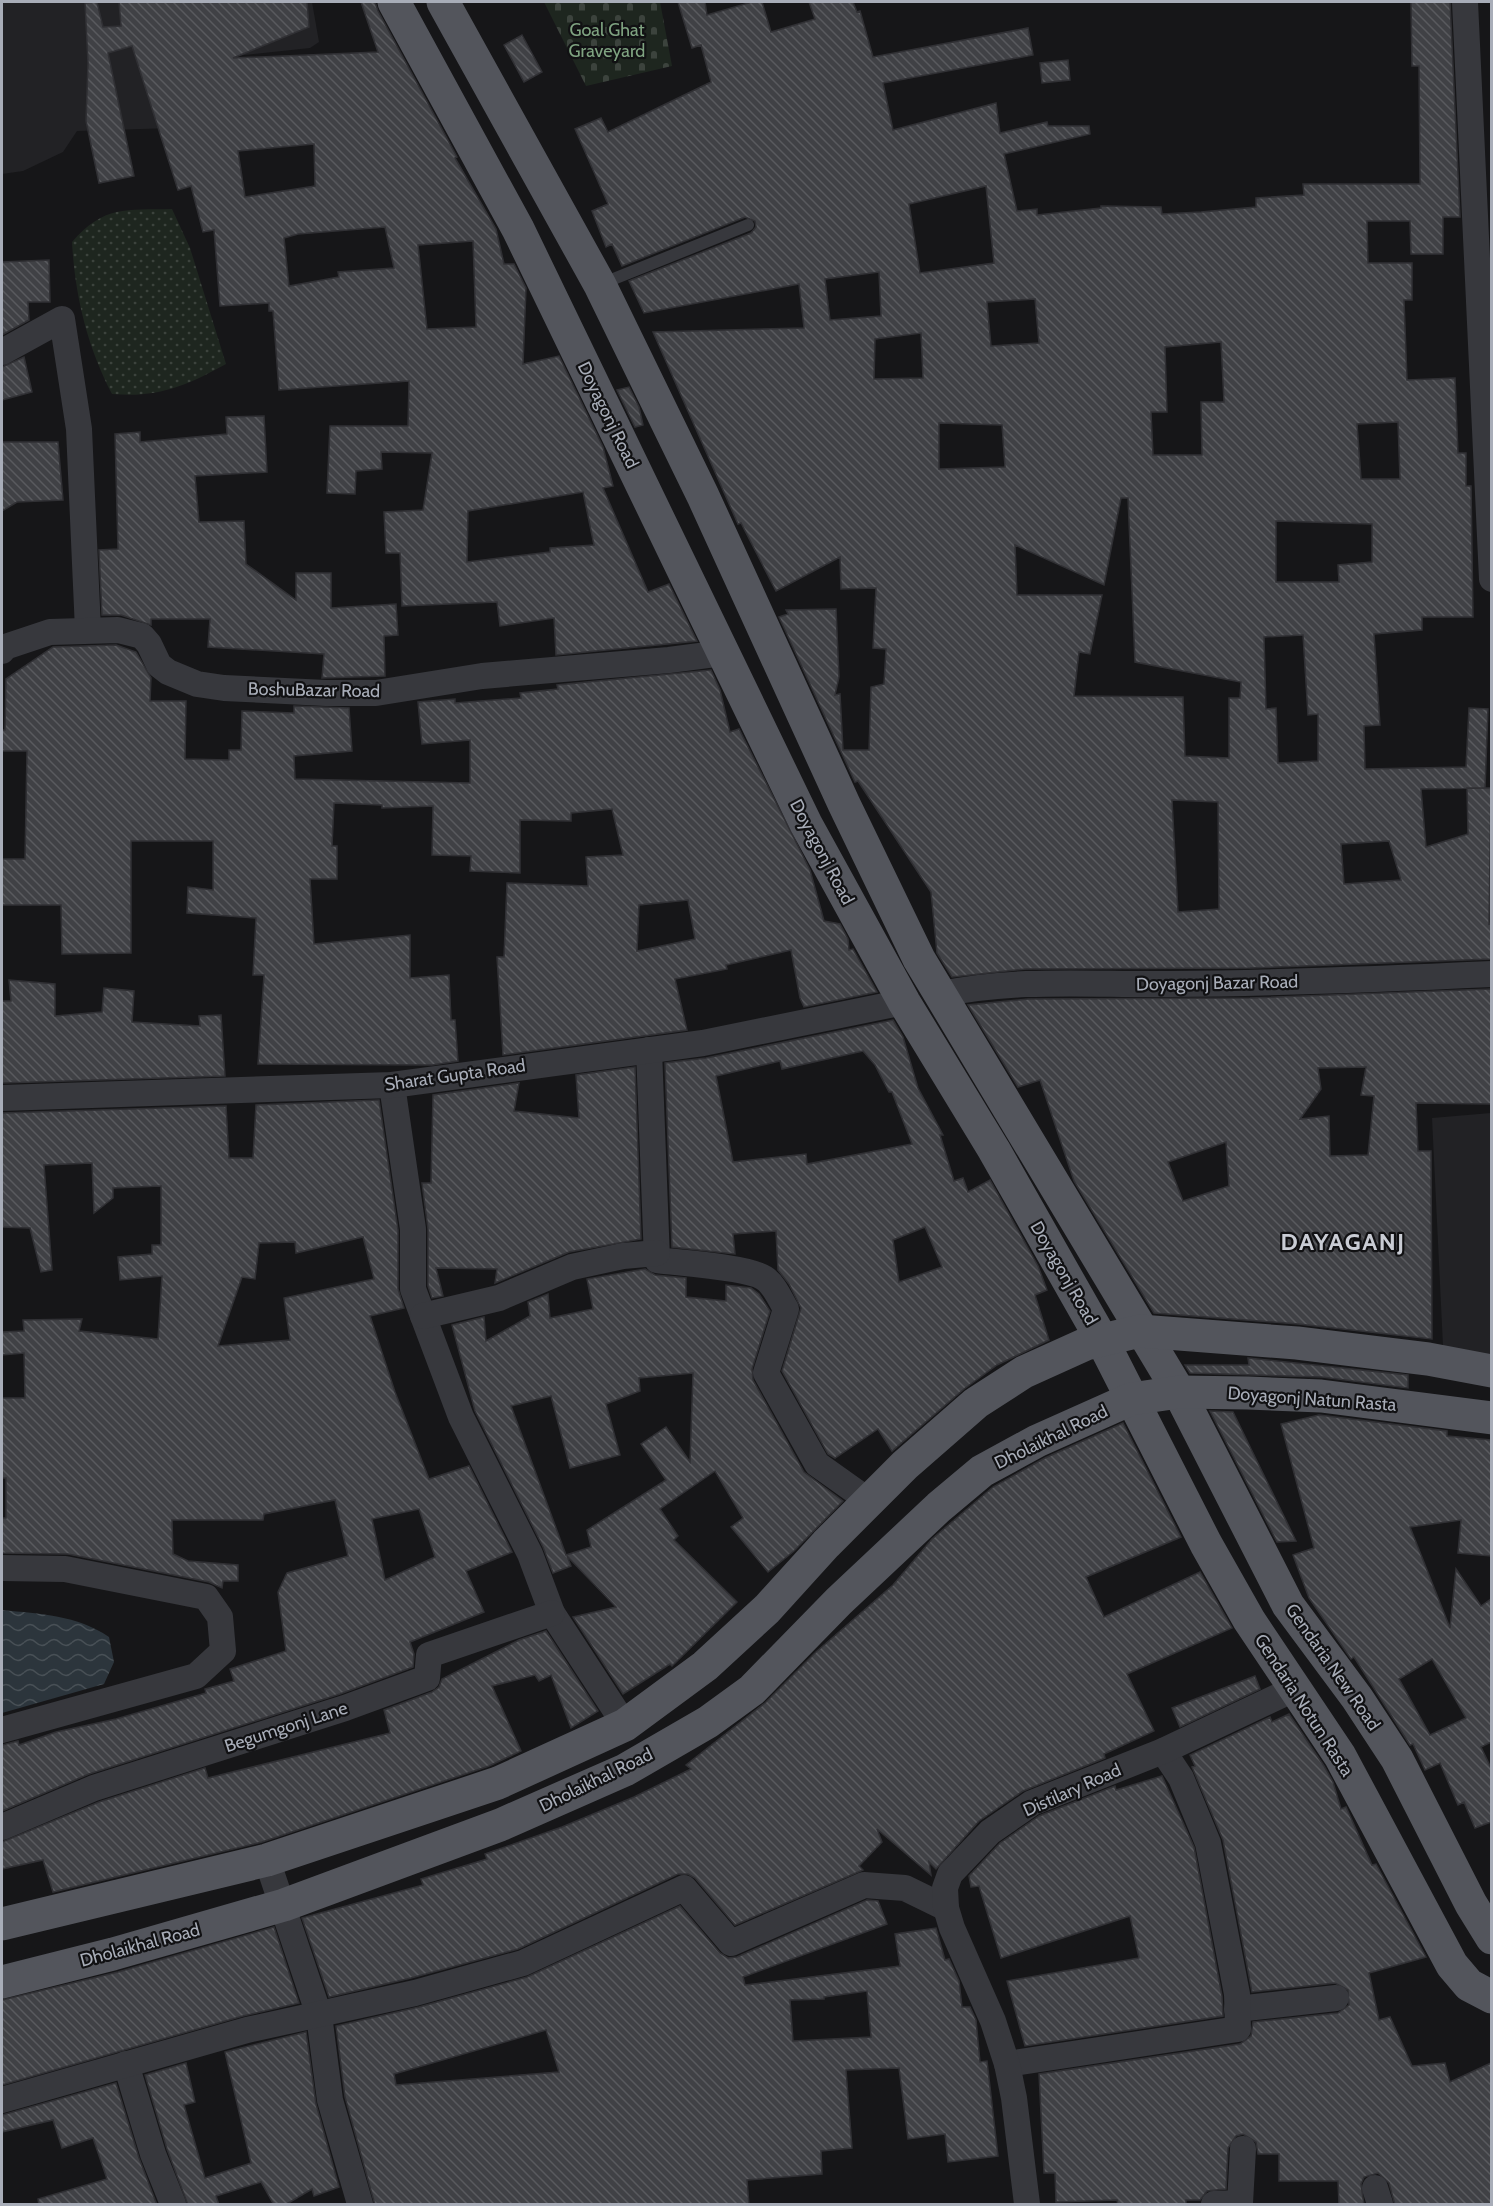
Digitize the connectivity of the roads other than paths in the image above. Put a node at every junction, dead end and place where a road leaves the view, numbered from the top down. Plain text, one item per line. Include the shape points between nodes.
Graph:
1 (394, 2) edge
2 (443, 2) edge
3 (1465, 2) edge
4 (748, 225) dead end
5 (600, 285) junction
6 (2, 352) edge
7 (1491, 579) edge
8 (88, 630) junction
9 (2, 651) edge
10 (723, 653) junction
11 (1491, 974) edge
12 (942, 994) junction
13 (904, 1002) junction
14 (649, 1050) junction
15 (392, 1085) junction
16 (2, 1098) edge
17 (657, 1253) junction
18 (423, 1316) junction
19 (1140, 1331) junction
20 (1102, 1340) junction
21 (1491, 1371) edge
22 (1179, 1392) junction
23 (1131, 1399) junction
24 (1491, 1418) edge
25 (869, 1501) junction
26 (2, 1568) edge
27 (1273, 1577) junction
28 (1235, 1596) junction
29 (552, 1613) junction
30 (1294, 1689) junction
31 (624, 1725) junction
32 (2, 1730) edge
33 (1163, 1751) junction
34 (2, 1827) edge
35 (267, 1860) junction
36 (284, 1905) junction
37 (946, 1908) junction
38 (2, 1924) edge
39 (1491, 1938) edge
40 (2, 1982) edge
41 (1491, 1997) edge
42 (1336, 1998) dead end
43 (1237, 2009) junction
44 (319, 2015) junction
45 (126, 2064) junction
46 (1007, 2064) junction
47 (2, 2100) edge
48 (1243, 2149) dead end
49 (173, 2205) edge
50 (360, 2205) edge
51 (1027, 2205) edge
52 (1214, 2205) edge

1 - 10 main road, Doyagonj Road via 518,230
2 - 5 main road, Doyagonj Road
3 - 7 street
4 - 5 lane
5 - 12 main road, Doyagonj Road via 703,496 844,804 920,959
6 - 8 street via 62,319 79,429
8 - 9 street, BoshuBazar Road via 50,632 5,646
8 - 10 street, BoshuBazar Road via 118,630 142,636 159,665 197,684 326,693 376,693 482,676
10 - 13 main road, Doyagonj Road via 806,824
11 - 12 street, Doyagonj Bazar Road via 1248,983 1028,984
12 - 19 main road, Doyagonj Road
13 - 14 street, Sharat Gupta Road via 703,1043
13 - 20 main road, Doyagonj Road
14 - 15 street, Sharat Gupta Road
14 - 17 street
15 - 16 street, Sharat Gupta Road
15 - 18 street via 413,1229 413,1288
17 - 18 street via 572,1267 499,1298
17 - 25 street via 657,1260 764,1277 786,1309 766,1373 817,1464
18 - 29 street via 461,1417 530,1554
19 - 20 main road, Doyagonj Road
19 - 21 main road via 1297,1343
19 - 22 main road, Gendaria New Road
20 - 23 main road, Gendaria Notun Rasta
20 - 25 main road, Dholaikhal Road via 1024,1371 976,1403
22 - 23 main road, Doyagonj Natun Rasta
22 - 24 main road, Doyagonj Natun Rasta via 1321,1396
22 - 27 main road, Gendaria New Road
23 - 28 main road, Gendaria Notun Rasta
23 - 36 main road, Dholaikhal Road via 1037,1441 982,1471 839,1601 752,1690 708,1722 625,1770 500,1825
25 - 31 main road, Dholaikhal Road via 767,1609 705,1666
26 - 32 street via 65,1569 206,1597 220,1617 223,1652 196,1676
27 - 28 main road
27 - 39 main road, Gendaria New Road via 1288,1605 1397,1759
28 - 30 main road, Gendaria Notun Rasta
29 - 31 street
29 - 34 street, Begumgonj Lane via 429,1655 427,1678 94,1788
30 - 33 street, Distilary Road
30 - 41 main road, Gendaria Notun Rasta via 1340,1755 1452,1965 1469,1985
31 - 35 main road, Dholaikhal Road via 498,1784
33 - 37 street, Distilary Road via 1032,1803 990,1832 950,1874 945,1888
33 - 43 street via 1181,1778 1208,1843
35 - 36 street
35 - 38 main road, Dholaikhal Road
36 - 40 main road, Dholaikhal Road
36 - 44 street
37 - 44 street via 905,1888 864,1885 731,1943 684,1887 523,1963
37 - 46 street, Distilary Road
42 - 43 street
43 - 46 street via 1238,2029
44 - 45 street via 247,2030
44 - 50 street via 330,2100
45 - 47 street
45 - 49 street
46 - 51 street, Distilary Road
48 - 52 street via 1240,2203

